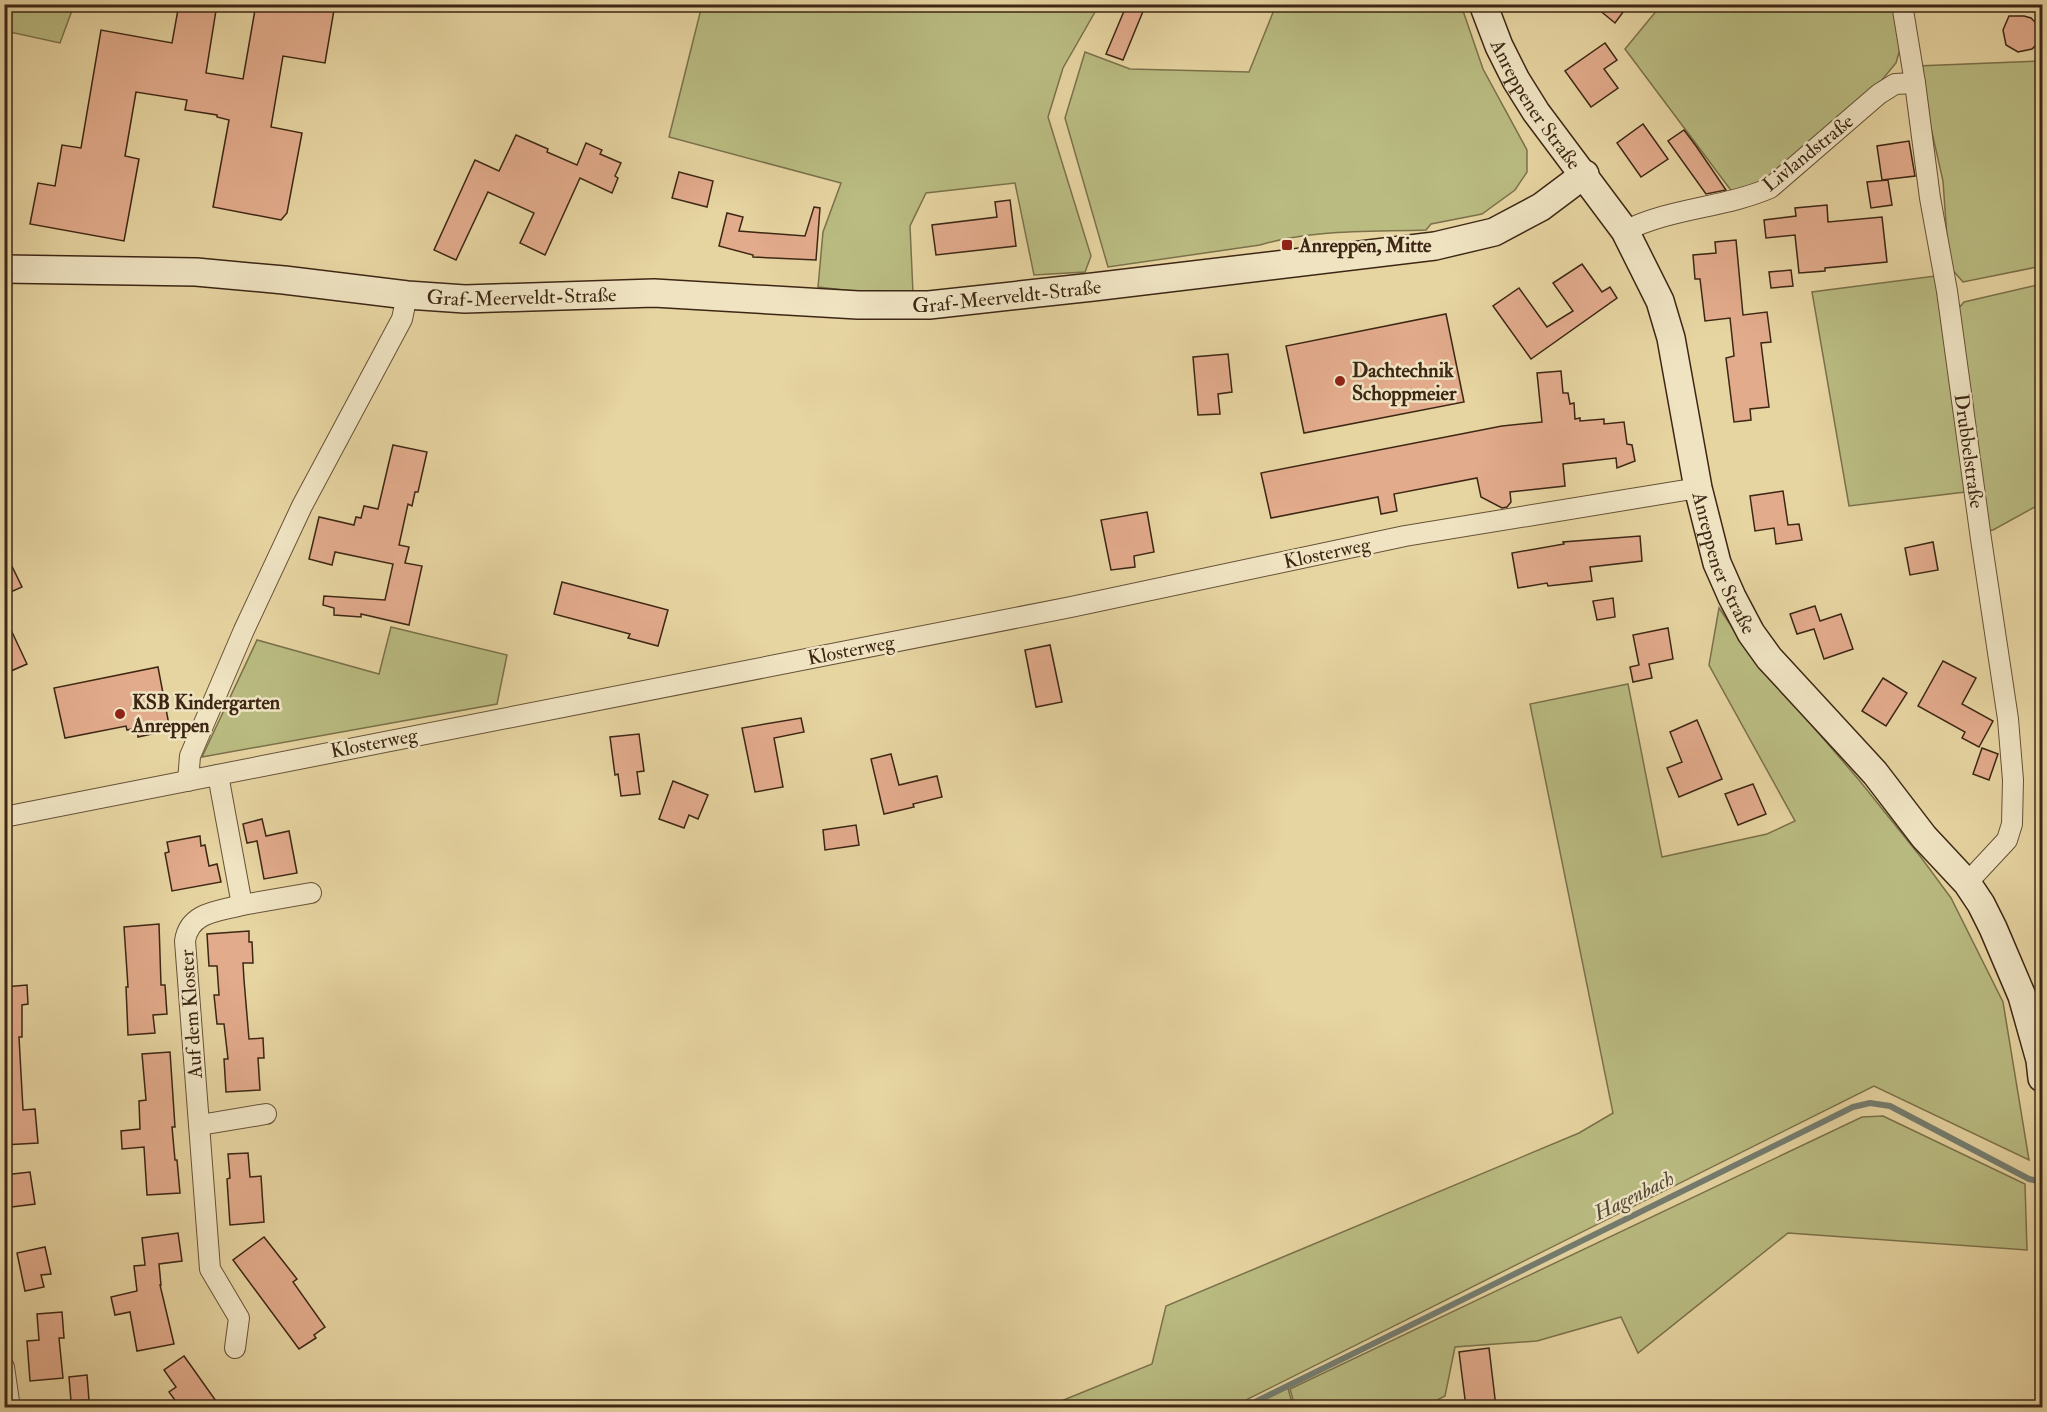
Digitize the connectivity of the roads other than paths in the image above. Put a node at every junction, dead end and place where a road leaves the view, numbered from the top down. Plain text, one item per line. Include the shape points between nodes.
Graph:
1 (1483, 4) edge
2 (1902, 4) edge
3 (1915, 82) junction
4 (1585, 174) junction
5 (1625, 231) junction
6 (4, 269) edge
7 (407, 295) junction
8 (1698, 488) junction
9 (218, 775) junction
10 (188, 781) junction
11 (4, 817) edge
12 (1967, 882) junction
13 (311, 893) dead end
14 (242, 905) junction
15 (2043, 1078) edge
16 (266, 1114) dead end
17 (200, 1125) junction
18 (235, 1348) dead end
19 (4, 1367) edge
20 (10, 1407) edge

1 - 4 main road, Anreppener Straße via 1516,80
2 - 3 street, Drubbelstraße
3 - 5 street, Livlandstraße via 1895,84 1879,94 1770,188 1731,202 1645,221
3 - 12 street, Drubbelstraße via 2008,719 2013,780 2012,824 2007,840
4 - 5 main road, Anreppener Straße
4 - 7 main road, Graf-Meerveldt-Straße via 1541,207 1494,232 1435,246 929,305 837,304 654,293 465,299
5 - 8 main road, Anreppener Straße via 1666,319
6 - 7 main road, Graf-Meerveldt-Straße via 196,272
7 - 10 street, Graf-Meerveldt-Straße via 402,319 302,506 244,630 190,756
8 - 9 street, Klosterweg via 1405,536 1071,607
8 - 12 main road, Anreppener Straße via 1718,563 1751,633
9 - 10 street, Klosterweg
9 - 14 street
10 - 11 street, Klosterweg
12 - 15 main road, Anreppener Straße via 1994,928 2022,996
13 - 14 street, Auf dem Kloster
14 - 17 street, Auf dem Kloster via 205,914 186,934
16 - 17 street
17 - 18 street, Auf dem Kloster via 210,1269 239,1318
19 - 20 street

